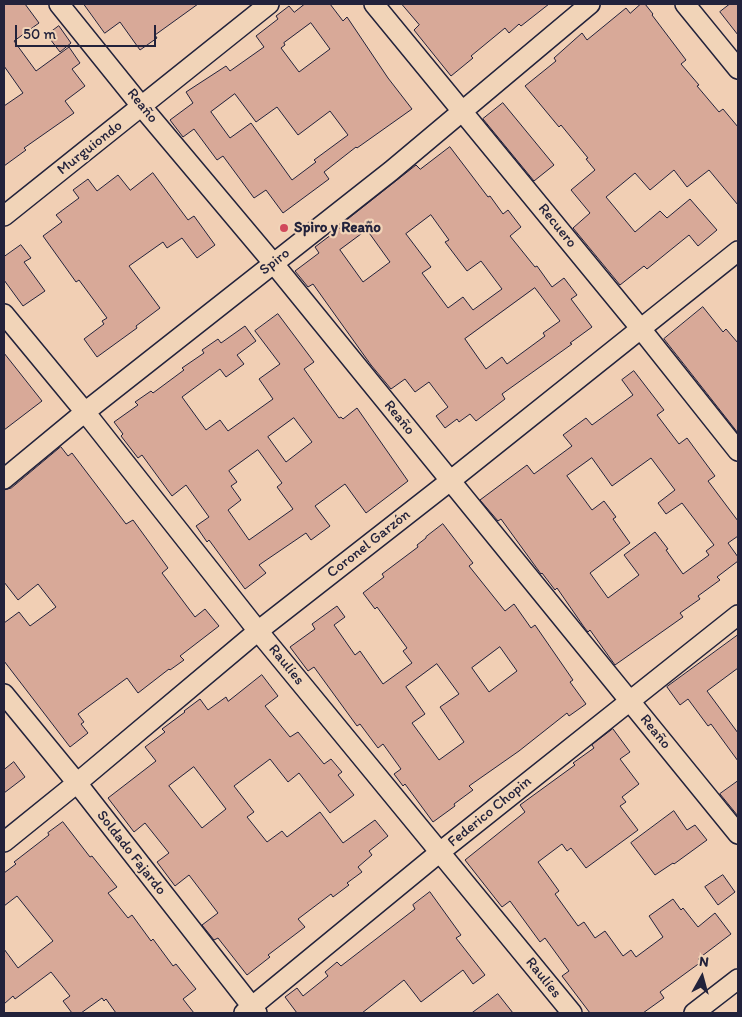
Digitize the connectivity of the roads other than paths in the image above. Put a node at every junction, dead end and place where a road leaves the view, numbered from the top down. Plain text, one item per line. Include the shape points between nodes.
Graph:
1 (59, 4) edge
2 (269, 4) edge
3 (374, 4) edge
4 (590, 4) edge
5 (685, 4) edge
6 (738, 70) edge
7 (142, 107) junction
8 (462, 110) junction
9 (4, 216) edge
10 (738, 251) edge
11 (274, 264) junction
12 (4, 314) edge
13 (641, 329) junction
14 (84, 412) junction
15 (738, 451) edge
16 (4, 479) edge
17 (450, 481) junction
18 (738, 615) edge
19 (258, 631) junction
20 (4, 694) edge
21 (630, 700) junction
22 (77, 783) junction
23 (738, 834) edge
24 (4, 842) edge
25 (440, 852) junction
26 (738, 979) edge
27 (251, 1011) edge
28 (572, 1013) edge
29 (694, 1013) edge

1 - 7 street, Reaño
2 - 7 street, Murguiondo
3 - 8 street, Recuero
4 - 8 street, Spiro
5 - 6 street
7 - 9 street, Murguiondo
7 - 11 street, Reaño
8 - 11 street, Spiro
8 - 13 street, Recuero
10 - 13 street, Coronel Garzón
11 - 14 street, Spiro
11 - 17 street, Reaño
12 - 14 street, Raulíes
13 - 15 street, Recuero
13 - 17 street, Coronel Garzón
14 - 16 street, Spiro
14 - 19 street, Raulíes
17 - 19 street, Coronel Garzón
17 - 21 street, Reaño
18 - 21 street, Federico Chopin
19 - 22 street, Coronel Garzón
19 - 25 street, Raulíes
20 - 22 street, Soldado Fajardo
21 - 23 street, Reaño
21 - 25 street, Federico Chopin
22 - 24 street, Coronel Garzón
22 - 27 street, Soldado Fajardo
25 - 27 street, Federico Chopin
25 - 28 street, Raulíes
26 - 29 street

